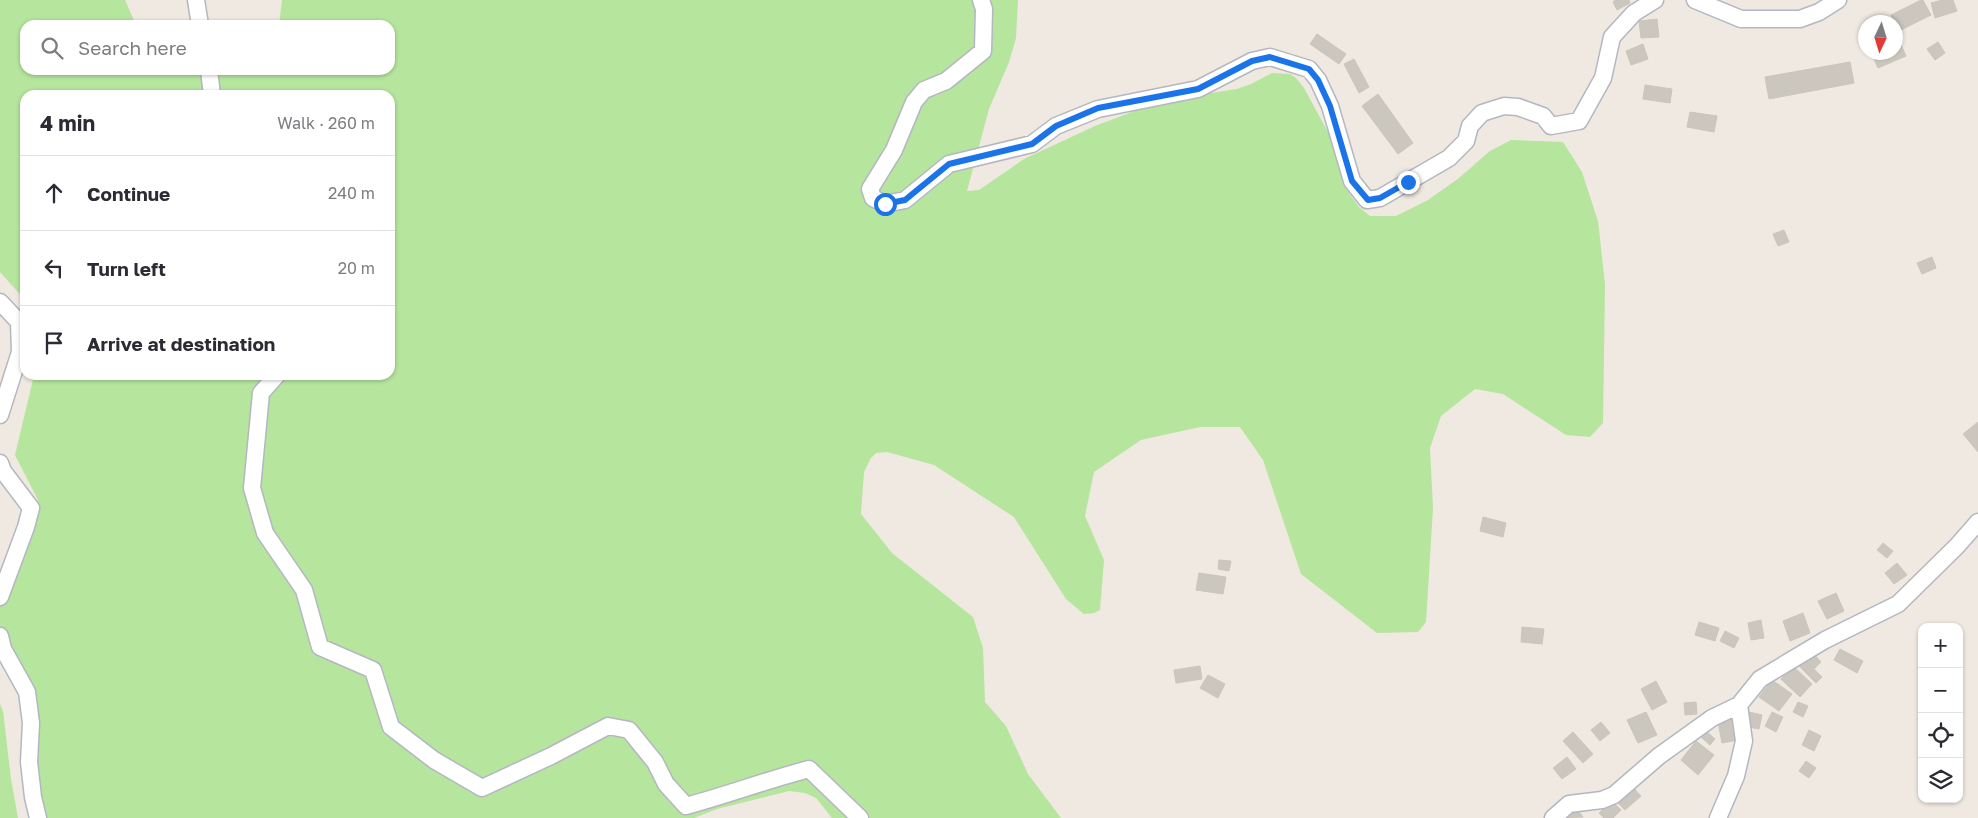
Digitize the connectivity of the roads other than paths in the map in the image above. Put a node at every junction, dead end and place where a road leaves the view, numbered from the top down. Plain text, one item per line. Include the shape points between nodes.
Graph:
1 (196, 0) edge
2 (981, 0) edge
3 (1655, 0) edge
4 (1696, 0) edge
5 (1838, 0) edge
6 (199, 20) edge
7 (210, 75) edge
8 (211, 90) edge
9 (0, 302) edge
10 (273, 380) edge
11 (0, 414) edge
12 (0, 463) edge
13 (1978, 522) edge
14 (0, 597) edge
15 (0, 636) edge
16 (1739, 705) junction
17 (38, 818) edge
18 (860, 818) edge
19 (1553, 818) edge
20 (1718, 818) edge

1 - 6 street
2 - 3 street via 984,9 983,51 946,81 924,90 914,102 894,150 870,189 873,198 885,204 905,200 949,164 1032,144 1056,126 1098,108 1198,89 1252,61 1270,57 1309,69 1318,80 1330,106 1352,181 1368,200 1380,198 1449,158 1466,141 1470,126 1482,112 1504,106 1518,107 1543,116 1551,126 1579,121 1602,78 1612,37 1634,13
4 - 5 street via 1741,19 1800,19
7 - 8 street
9 - 11 street via 19,322 20,352
10 - 18 street via 261,393 252,488 266,533 304,590 320,647 373,670 391,727 434,760 482,788 608,726 629,730 655,762 666,784 686,806 809,769
12 - 14 street via 30,508
13 - 16 street via 1898,604 1825,640 1760,679
15 - 17 street via 3,649 27,692 31,723 29,762
16 - 19 street via 1712,718 1659,756 1614,795 1602,800 1569,804
16 - 20 street via 1744,741 1736,776

